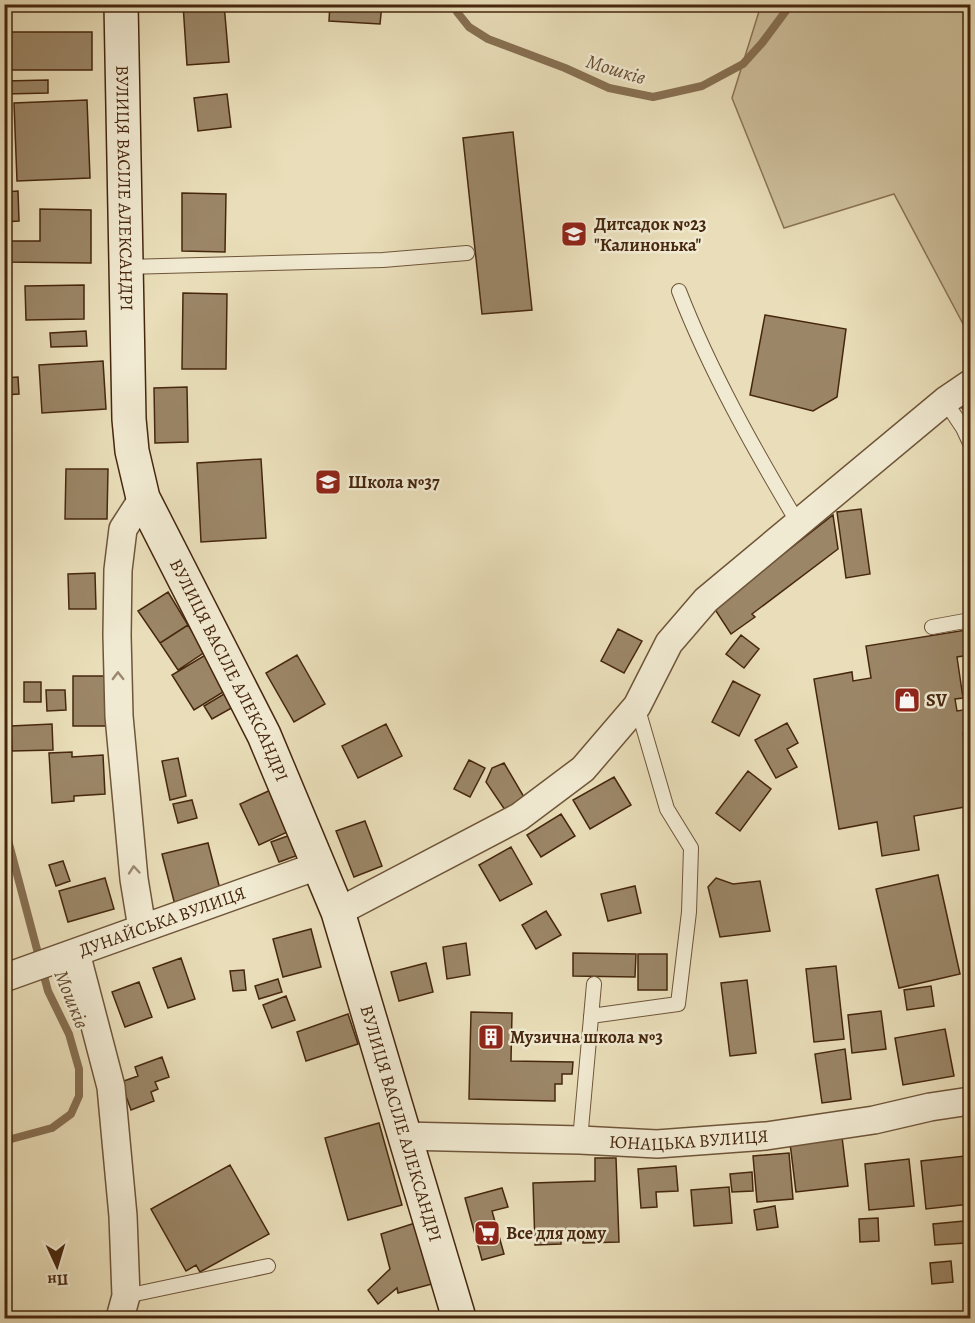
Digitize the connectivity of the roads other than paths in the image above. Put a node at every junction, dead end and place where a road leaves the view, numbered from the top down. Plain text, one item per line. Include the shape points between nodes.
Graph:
1 (121, 4) edge
2 (467, 253) dead end
3 (124, 267) junction
4 (679, 291) dead end
5 (970, 384) edge
6 (945, 401) junction
7 (970, 443) edge
8 (143, 498) junction
9 (798, 523) junction
10 (970, 620) edge
11 (932, 627) dead end
12 (637, 706) junction
13 (320, 865) junction
14 (338, 912) junction
15 (142, 928) junction
16 (76, 953) junction
17 (26, 971) edge
18 (594, 984) dead end
19 (591, 1016) junction
20 (970, 1101) edge
21 (403, 1136) junction
22 (580, 1140) junction
23 (268, 1266) dead end
24 (123, 1307) edge
25 (459, 1318) edge

1 - 3 main road, ВУЛИЦЯ ВАСІЛЕ АЛЕКСАНДРІ
2 - 3 lane via 383,260
3 - 8 main road, ВУЛИЦЯ ВАСІЛЕ АЛЕКСАНДРІ via 129,419
4 - 9 lane via 699,339
5 - 6 street
6 - 7 lane
6 - 9 street
8 - 13 main road, ВУЛИЦЯ ВАСІЛЕ АЛЕКСАНДРІ via 264,735
15 -> 8 street via 119,716 117,635 123,529
9 - 12 street via 706,600 669,643
10 - 11 lane
12 - 14 street via 583,769 519,817
12 - 19 lane via 667,810 691,848 689,912 678,1004
13 - 14 main road, ВУЛИЦЯ ВАСІЛЕ АЛЕКСАНДРІ
13 - 15 street, ДУНАЙСЬКА ВУЛИЦЯ
14 - 21 main road, ВУЛИЦЯ ВАСІЛЕ АЛЕКСАНДРІ
15 - 16 street, ДУНАЙСЬКА ВУЛИЦЯ
16 - 17 street, ДУНАЙСЬКА ВУЛИЦЯ
16 - 24 street via 111,1087 123,1216
18 - 19 lane
19 - 22 lane
20 - 22 street, ЮНАЦЬКА ВУЛИЦЯ via 766,1136 657,1144
21 - 22 street, ЮНАЦЬКА ВУЛИЦЯ
21 - 25 main road, ВУЛИЦЯ ВАСІЛЕ АЛЕКСАНДРІ
23 - 24 lane

